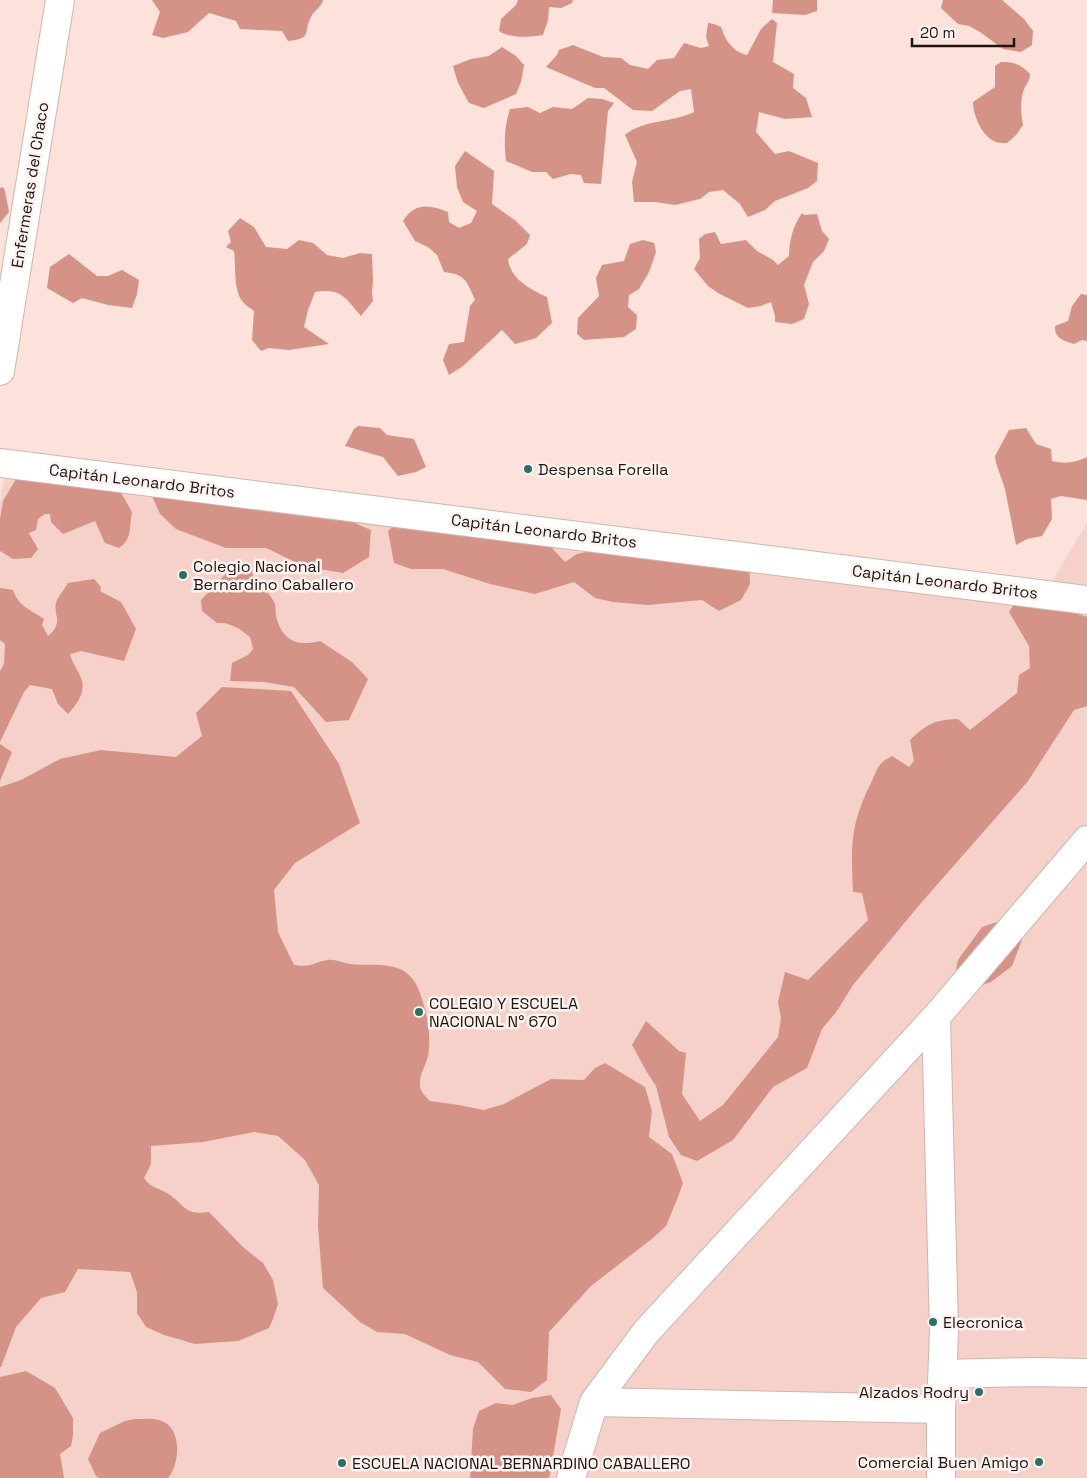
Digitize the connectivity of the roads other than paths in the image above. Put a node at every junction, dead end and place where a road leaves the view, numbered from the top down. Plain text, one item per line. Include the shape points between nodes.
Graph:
1 (60, 0) edge
2 (0, 371) edge
3 (0, 463) edge
4 (1087, 600) edge
5 (1087, 840) edge
6 (936, 1017) junction
7 (1087, 1373) edge
8 (943, 1374) junction
9 (594, 1402) junction
10 (941, 1409) junction
11 (571, 1478) edge
12 (941, 1478) edge

1 - 2 street, Enfermeras del Chaco
3 - 4 street, Capitán Leonardo Britos
5 - 6 street
6 - 8 street
6 - 9 street via 646,1332
7 - 8 street
8 - 10 street
9 - 10 street
9 - 11 street
10 - 12 street

